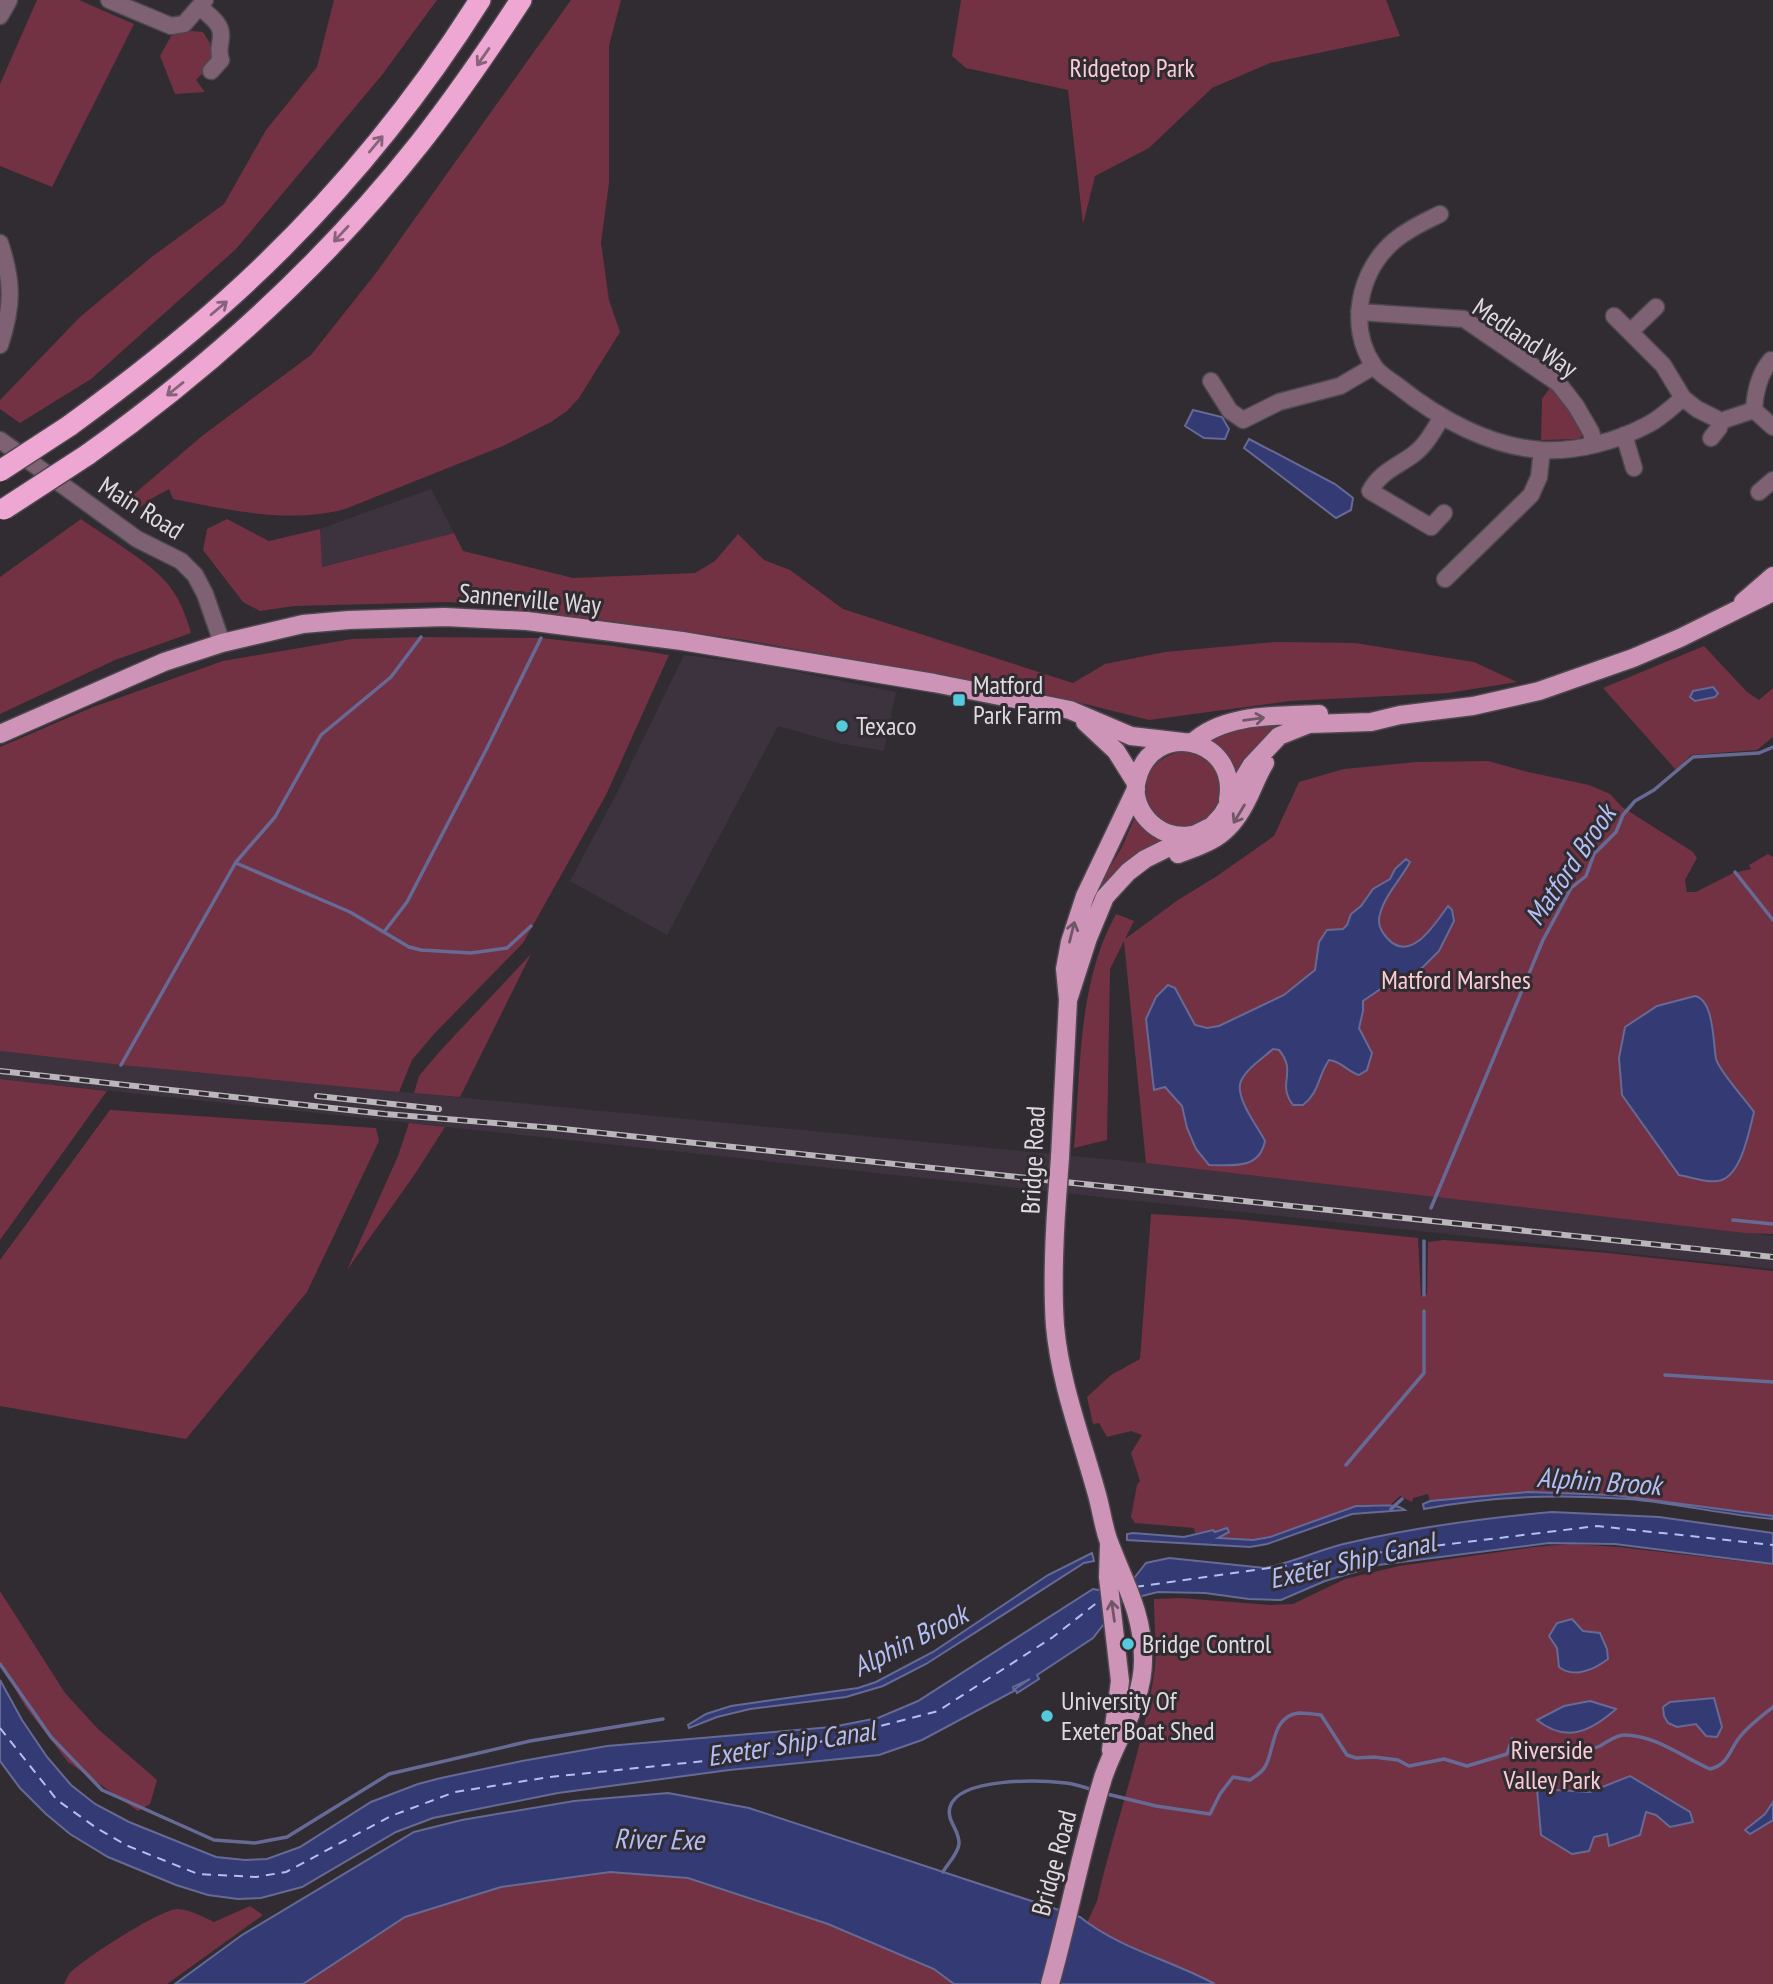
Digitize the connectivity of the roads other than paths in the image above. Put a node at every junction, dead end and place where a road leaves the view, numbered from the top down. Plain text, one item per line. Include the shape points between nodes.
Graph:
1 (9, 0) edge
2 (109, 0) edge
3 (480, 0) edge
4 (521, 0) edge
5 (202, 4) edge
6 (0, 16) edge
7 (222, 66) dead end
8 (1440, 214) dead end
9 (0, 243) edge
10 (1656, 307) dead end
11 (1359, 312) junction
12 (1614, 316) dead end
13 (1631, 331) junction
14 (0, 345) edge
15 (1771, 360) edge
16 (1374, 366) junction
17 (1211, 381) dead end
18 (1683, 398) junction
19 (1754, 411) junction
20 (1442, 417) junction
21 (1721, 421) junction
22 (1773, 427) edge
23 (1624, 435) junction
24 (1711, 438) dead end
25 (0, 440) edge
26 (1594, 444) junction
27 (1542, 450) junction
28 (1634, 468) dead end
29 (0, 471) edge
30 (1773, 480) edge
31 (1759, 492) dead end
32 (2, 511) edge
33 (1444, 513) dead end
34 (1773, 576) edge
35 (1444, 579) dead end
36 (1773, 592) edge
37 (1735, 609) junction
38 (222, 643) junction
39 (1070, 710) junction
40 (1400, 715) junction
41 (1336, 724) junction
42 (0, 734) edge
43 (1187, 742) junction
44 (1136, 786) junction
45 (1228, 804) junction
46 (1199, 834) junction
47 (1098, 918) junction
48 (1068, 1000) junction
49 (1117, 1582) junction
50 (1111, 1756) junction
51 (1050, 1984) edge

1 - 6 street
2 - 5 street via 171,26 184,24
29 -> 3 highway, bridge via 124,386 217,309 295,235 400,116
4 -> 32 highway, bridge via 419,145 306,272 143,415
5 - 7 street via 220,26
8 - 11 street via 1408,230 1386,249 1362,290
9 - 14 street via 12,295
10 - 13 street
11 - 16 street via 1359,328
11 - 26 street, Medland Way via 1464,319 1559,384 1576,406
12 - 13 street
13 - 18 street via 1663,366
15 - 19 street via 1758,385
16 - 17 street via 1340,386 1279,402 1265,418 1243,420 1230,411
16 - 20 street
18 - 21 street
18 - 23 street via 1650,424
19 - 21 street
19 - 22 street
20 - 27 street via 1500,441
20 - 33 street via 1414,455 1365,488 1431,527
21 - 24 street
23 - 26 street
23 - 28 street
25 - 38 street, Main Road via 137,539 181,561 205,594
26 - 27 street
27 - 35 street via 1531,495
30 - 31 street
34 - 37 main road
36 - 37 main road
37 - 40 main road via 1633,659 1560,685 1473,706
38 - 39 main road, Sannerville Way via 303,624 349,620 445,617 527,621 693,643
38 - 42 main road, Sannerville Way via 164,662
39 - 43 main road, Sannerville Way via 1131,736
39 - 44 main road, Sannerville Way via 1116,751
40 - 41 main road
43 -> 40 main road via 1216,727 1275,716
41 - 45 main road via 1309,724 1279,736 1251,766
41 -> 47 main road via 1308,730 1281,744 1226,832 1143,871
43 - 44 main road via 1154,752 1140,769
43 - 45 main road via 1212,752 1224,766 1230,789
44 - 46 main road via 1143,815 1157,828 1175,836
48 -> 44 main road, Bridge Road via 1065,969 1076,920
45 - 46 main road via 1212,826
46 - 47 main road via 1128,872 1105,897
47 - 48 main road
48 - 49 main road, Bridge Road, bridge via 1053,1262 1056,1328
50 -> 49 main road, Bridge Road via 1120,1688
49 - 50 main road, Bridge Road via 1135,1606 1144,1662 1130,1716
50 - 51 main road, Bridge Road

